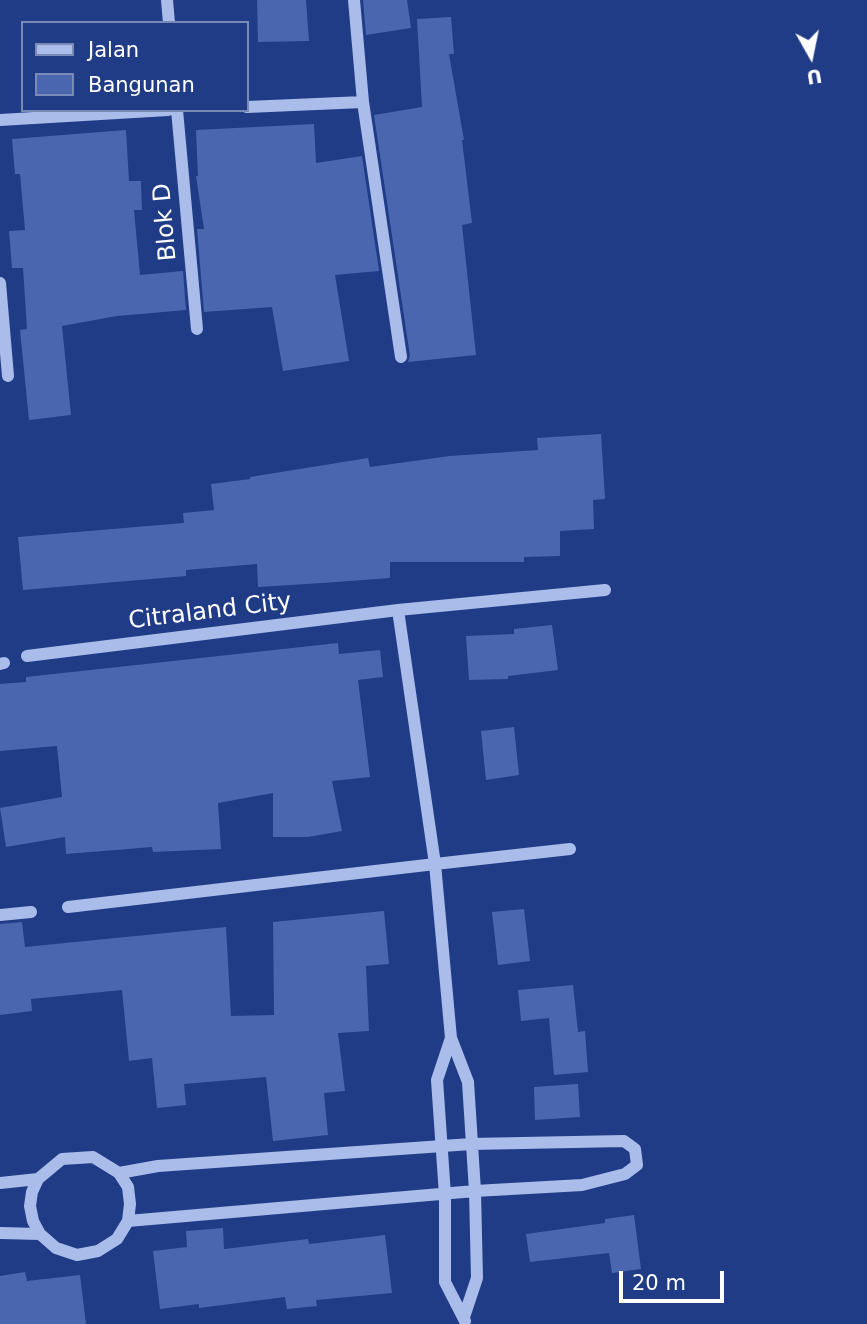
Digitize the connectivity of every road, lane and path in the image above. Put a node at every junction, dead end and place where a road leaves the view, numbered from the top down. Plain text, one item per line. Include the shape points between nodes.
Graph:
1 (167, 0) edge
2 (354, 0) edge
3 (169, 21) edge
4 (363, 102) junction
5 (248, 107) edge
6 (134, 112) edge
7 (177, 112) edge
8 (0, 120) edge
9 (0, 284) edge
10 (197, 329) dead end
11 (401, 357) dead end
12 (8, 376) dead end
13 (604, 590) dead end
14 (398, 610) junction
15 (27, 656) dead end
16 (570, 849) dead end
17 (435, 864) junction
18 (68, 907) dead end
19 (31, 912) dead end
20 (0, 915) edge
21 (451, 1038) junction
22 (471, 1144) junction
23 (442, 1146) junction
24 (119, 1173) junction
25 (38, 1179) junction
26 (0, 1183) edge
27 (475, 1191) junction
28 (445, 1195) junction
29 (128, 1221) junction
30 (0, 1233) edge
31 (40, 1234) junction
32 (465, 1320) edge

1 - 3 street
2 - 4 street
4 - 5 street
4 - 11 street
6 - 8 street
7 - 10 street, Blok D
9 - 12 street
13 - 14 street, Citraland City
14 - 15 street, Citraland City
14 - 17 street
16 - 17 street
17 - 18 street
17 - 21 street
19 - 20 street
21 - 22 street via 468,1083
21 - 23 street via 437,1080
22 - 23 street
22 - 27 street
22 - 27 street via 624,1141 635,1149 637,1165 625,1174 582,1185
23 - 24 street via 158,1166
23 - 28 street
24 - 25 street via 93,1157 79,1156 62,1159
24 - 29 street via 128,1187
25 - 26 street
25 - 31 street via 30,1206
27 - 28 street
27 - 32 street via 477,1278
28 - 29 street
28 - 32 street via 445,1282
29 - 31 street via 117,1239 98,1251 77,1255 56,1248
30 - 31 street

